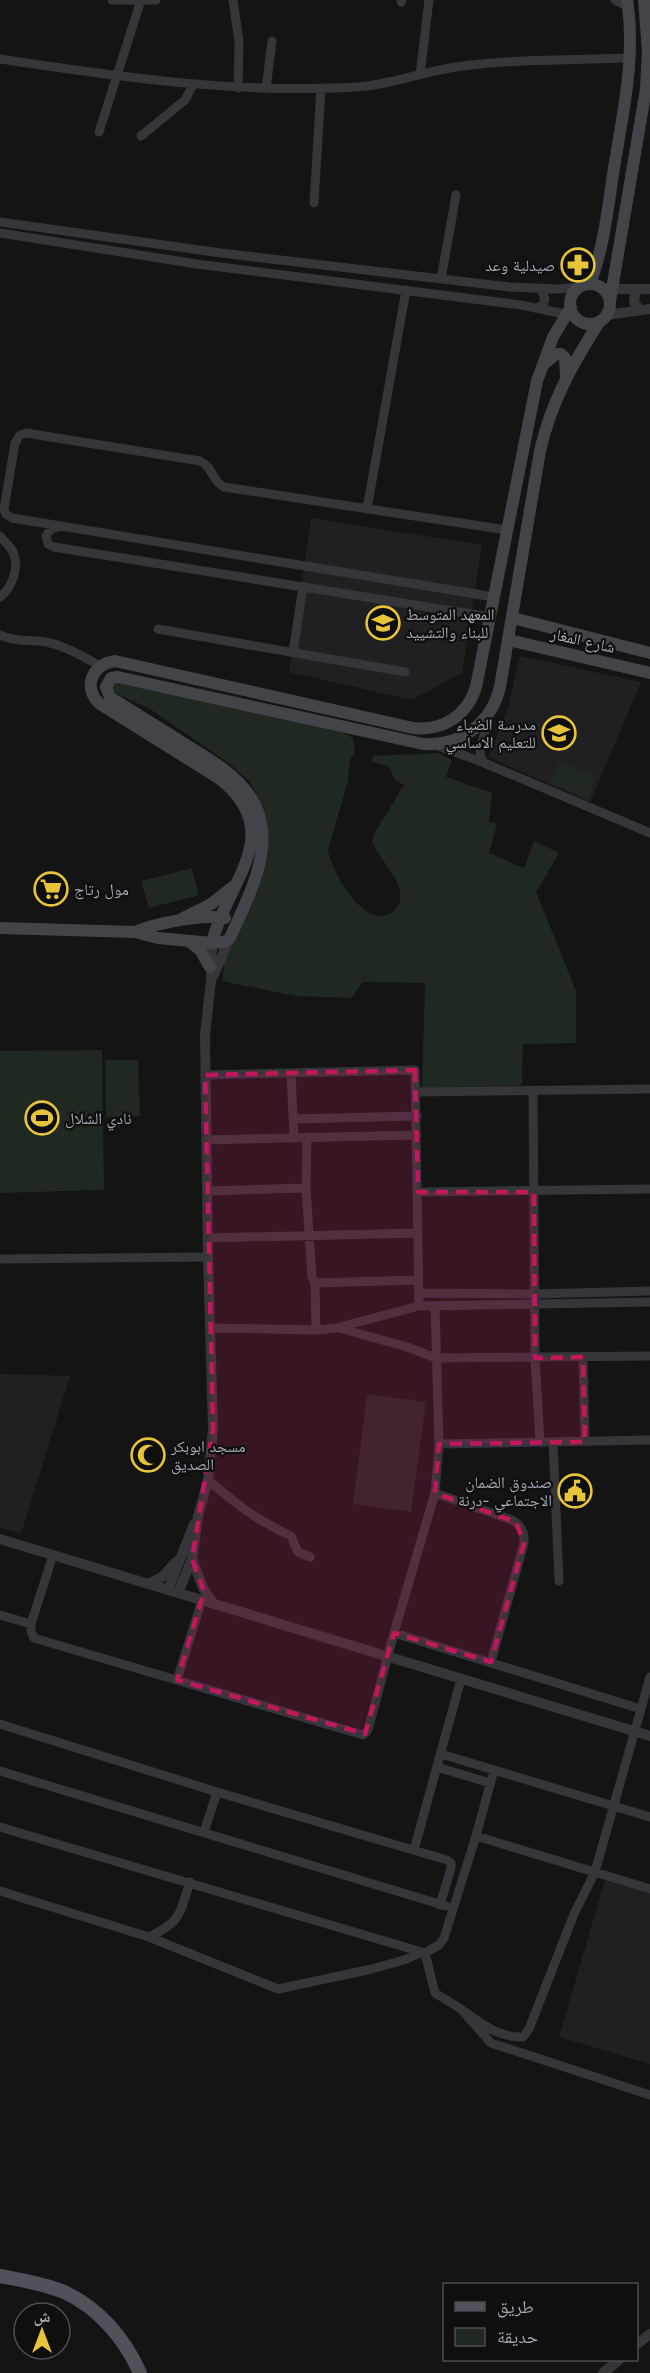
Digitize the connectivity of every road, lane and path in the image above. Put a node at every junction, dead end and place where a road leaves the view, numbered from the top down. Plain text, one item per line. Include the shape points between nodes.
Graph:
1 (112, 0) edge
2 (141, 0) edge
3 (156, 0) edge
4 (233, 0) edge
5 (429, 0) edge
6 (615, 0) edge
7 (644, 0) edge
8 (628, 3) edge
9 (272, 41) dead end
10 (630, 58) junction
11 (0, 59) edge
12 (649, 62) edge
13 (420, 75) junction
14 (117, 76) junction
15 (193, 85) junction
16 (237, 88) junction
17 (321, 88) junction
18 (266, 89) junction
19 (99, 132) dead end
20 (141, 136) dead end
21 (456, 195) dead end
22 (314, 203) dead end
23 (0, 222) edge
24 (0, 233) edge
25 (600, 254) junction
26 (618, 257) junction
27 (441, 279) junction
28 (585, 285) junction
29 (541, 289) junction
30 (645, 289) edge
31 (406, 290) junction
32 (608, 293) junction
33 (537, 308) junction
34 (645, 310) edge
35 (570, 313) junction
36 (604, 318) junction
37 (541, 367) junction
38 (566, 377) junction
39 (367, 509) junction
40 (38, 523) junction
41 (61, 526) junction
42 (507, 530) junction
43 (0, 536) edge
44 (46, 536) junction
45 (303, 587) junction
46 (0, 597) edge
47 (494, 597) junction
48 (490, 617) junction
49 (513, 618) junction
50 (158, 629) dead end
51 (0, 635) edge
52 (509, 640) junction
53 (293, 652) junction
54 (650, 653) edge
55 (100, 666) junction
56 (405, 672) dead end
57 (650, 673) edge
58 (490, 712) junction
59 (432, 744) junction
60 (482, 762) junction
61 (650, 833) edge
62 (237, 883) junction
63 (221, 917) junction
64 (177, 922) junction
65 (237, 922) junction
66 (0, 928) edge
67 (135, 932) junction
68 (229, 940) junction
69 (189, 941) junction
70 (212, 942) junction
71 (211, 973) junction
72 (291, 1073) junction
73 (205, 1075) junction
74 (650, 1089) edge
75 (533, 1090) junction
76 (416, 1092) junction
77 (417, 1116) junction
78 (293, 1119) junction
79 (417, 1135) junction
80 (307, 1137) junction
81 (294, 1138) junction
82 (206, 1140) junction
83 (306, 1188) junction
84 (650, 1189) edge
85 (207, 1191) junction
86 (418, 1192) junction
87 (534, 1192) junction
88 (418, 1233) junction
89 (311, 1235) junction
90 (207, 1238) junction
91 (208, 1257) junction
92 (0, 1259) edge
93 (419, 1280) junction
94 (315, 1283) junction
95 (650, 1291) edge
96 (420, 1293) junction
97 (535, 1294) junction
98 (650, 1302) edge
99 (535, 1304) junction
100 (419, 1306) junction
101 (435, 1306) junction
102 (210, 1328) junction
103 (336, 1328) junction
104 (315, 1330) junction
105 (650, 1356) edge
106 (583, 1357) junction
107 (436, 1358) junction
108 (535, 1358) junction
109 (650, 1440) edge
110 (554, 1442) junction
111 (585, 1442) junction
112 (540, 1443) junction
113 (439, 1444) junction
114 (208, 1480) junction
115 (435, 1493) junction
116 (198, 1516) junction
117 (0, 1539) edge
118 (182, 1553) junction
119 (53, 1555) junction
120 (310, 1557) dead end
121 (192, 1559) junction
122 (559, 1581) dead end
123 (148, 1584) junction
124 (173, 1591) junction
125 (202, 1600) junction
126 (214, 1604) junction
127 (0, 1615) edge
128 (31, 1624) junction
129 (394, 1633) junction
130 (388, 1657) junction
131 (491, 1662) junction
132 (650, 1677) edge
133 (461, 1679) junction
134 (177, 1680) junction
135 (641, 1709) junction
136 (0, 1724) edge
137 (635, 1732) junction
138 (650, 1736) edge
139 (441, 1754) junction
140 (437, 1767) junction
141 (494, 1770) junction
142 (0, 1771) edge
143 (490, 1783) junction
144 (217, 1792) junction
145 (614, 1806) junction
146 (650, 1817) edge
147 (0, 1827) edge
148 (204, 1832) junction
149 (477, 1836) junction
150 (414, 1850) junction
151 (595, 1872) junction
152 (190, 1882) junction
153 (650, 1888) edge
154 (0, 1891) edge
155 (440, 1905) junction
156 (452, 1909) junction
157 (148, 1937) junction
158 (423, 1953) junction
159 (465, 2012) junction
160 (650, 2095) edge
161 (0, 2276) edge
162 (650, 2334) edge
163 (638, 2343) edge
164 (618, 2361) edge
165 (140, 2373) edge
166 (603, 2373) edge

1 - 2 street
2 - 3 street
2 - 14 street
4 - 16 street via 239,41
5 - 13 street
6 - 8 street
7 - 12 main road
8 - 10 main road
9 - 18 street
10 - 13 street via 489,63
10 - 25 main road
11 - 14 street
12 - 26 main road
13 - 17 street via 374,85
14 - 15 street
14 - 19 street
15 - 16 street
15 - 20 street via 185,100
16 - 18 street
17 - 18 street
17 - 22 street
21 - 27 street
23 - 27 street
24 - 31 street via 197,264
25 - 26 main road via 609,263
25 - 28 main road
26 - 32 main road
27 - 29 street
28 - 29 street
28 - 32 main road
28 - 35 main road via 571,298
29 - 33 street via 545,299
30 - 32 street
30 - 34 street via 635,294 634,302
31 - 33 street
31 - 39 street
32 - 36 main road
33 - 35 street
34 - 36 street
35 - 36 main road via 586,324
35 - 37 main road via 553,337
36 - 38 main road
37 - 38 main road via 553,355 561,354 565,358
37 - 42 main road
38 - 49 main road via 552,407 542,444
39 - 40 street via 224,487 200,461 23,434 16,440 4,508 12,519
39 - 42 street
40 - 41 street
40 - 44 street
41 - 44 street
41 - 47 street
42 - 47 main road
43 - 46 street via 15,560 13,581
44 - 45 street via 48,544 54,547
45 - 48 street
45 - 53 street
47 - 48 main road
48 - 55 main road via 471,701 451,721 429,728 413,728 121,662
49 - 52 main road
49 - 54 main road, شارع المغار
50 - 53 street
51 - 55 street via 66,649
52 - 57 main road, شارع المغار
52 - 58 main road via 498,696
53 - 56 street
55 - 62 main road via 91,686 96,701 220,779 240,800 250,826 251,845
58 - 59 main road via 465,735
58 - 60 street via 480,750
59 - 60 street
59 - 65 main road via 118,677 109,681 106,687 110,697 227,771 252,798 261,826 262,847
60 - 61 street
62 - 63 main road
62 - 64 main road via 211,904
63 - 64 main road
63 - 65 main road
63 - 70 main road
64 - 67 main road via 155,924
65 - 68 main road
66 - 67 main road
67 - 69 main road
68 - 70 main road
68 - 71 street
69 - 70 main road
69 - 71 main road via 205,955
70 - 71 street
71 - 73 street
72 - 73 street
72 - 76 street via 415,1070
72 - 78 street
73 - 82 street
74 - 75 street
75 - 76 street
75 - 87 street
76 - 77 street
77 - 78 street
77 - 79 street
78 - 81 street
79 - 80 street
79 - 86 street
80 - 81 street
80 - 83 street
81 - 82 street
82 - 85 street
83 - 85 street
83 - 89 street
84 - 87 street
85 - 90 street
86 - 87 street
86 - 88 street
87 - 97 street
88 - 89 street
88 - 93 street
89 - 90 street
89 - 94 street
90 - 91 street
91 - 92 street
91 - 102 street
93 - 94 street
93 - 96 street
94 - 104 street
95 - 97 street
96 - 97 street
96 - 100 street
97 - 99 street
98 - 99 street
99 - 101 street
99 - 108 street
100 - 101 street
100 - 103 street
101 - 107 street
102 - 104 street
102 - 114 street via 213,1429
103 - 104 street
103 - 107 street
105 - 106 street
106 - 108 street
106 - 111 street
107 - 108 street
107 - 113 street
108 - 112 street
109 - 111 street
110 - 111 street
110 - 112 street
110 - 122 street
112 - 113 street
113 - 115 street
114 - 116 street
114 - 120 street via 248,1513 291,1536 298,1552
115 - 129 street
115 - 131 street via 512,1520 524,1533
116 - 118 street
116 - 121 street
117 - 119 street
118 - 123 street via 170,1570
118 - 124 street
119 - 123 street
119 - 128 street
121 - 124 street
121 - 126 street
123 - 124 street
124 - 125 street
125 - 126 street
125 - 134 street
126 - 130 street
127 - 128 street
128 - 134 street via 34,1638
129 - 130 street
129 - 131 street
130 - 133 street
130 - 134 street via 368,1730 363,1735
131 - 135 street
132 - 135 street
133 - 137 street
133 - 139 street
135 - 137 street
136 - 144 street
137 - 138 street
137 - 145 street
139 - 140 street
139 - 141 street
140 - 143 street
140 - 150 street
141 - 143 street
141 - 145 street
142 - 148 street
143 - 149 street
144 - 148 street
144 - 150 street
145 - 146 street
145 - 151 street
147 - 152 street
148 - 155 street
149 - 151 street
149 - 156 street
150 - 155 street via 451,1863
151 - 153 street
151 - 159 street via 523,2037 493,2031
152 - 157 street via 175,1921
152 - 158 street
154 - 157 street
155 - 156 street
156 - 158 street via 444,1938
157 - 158 street via 278,1989 372,1969
158 - 159 street via 435,1993
159 - 160 street via 491,2043
161 - 165 main road via 64,2292 93,2311 113,2328
162 - 163 street
164 - 166 street

